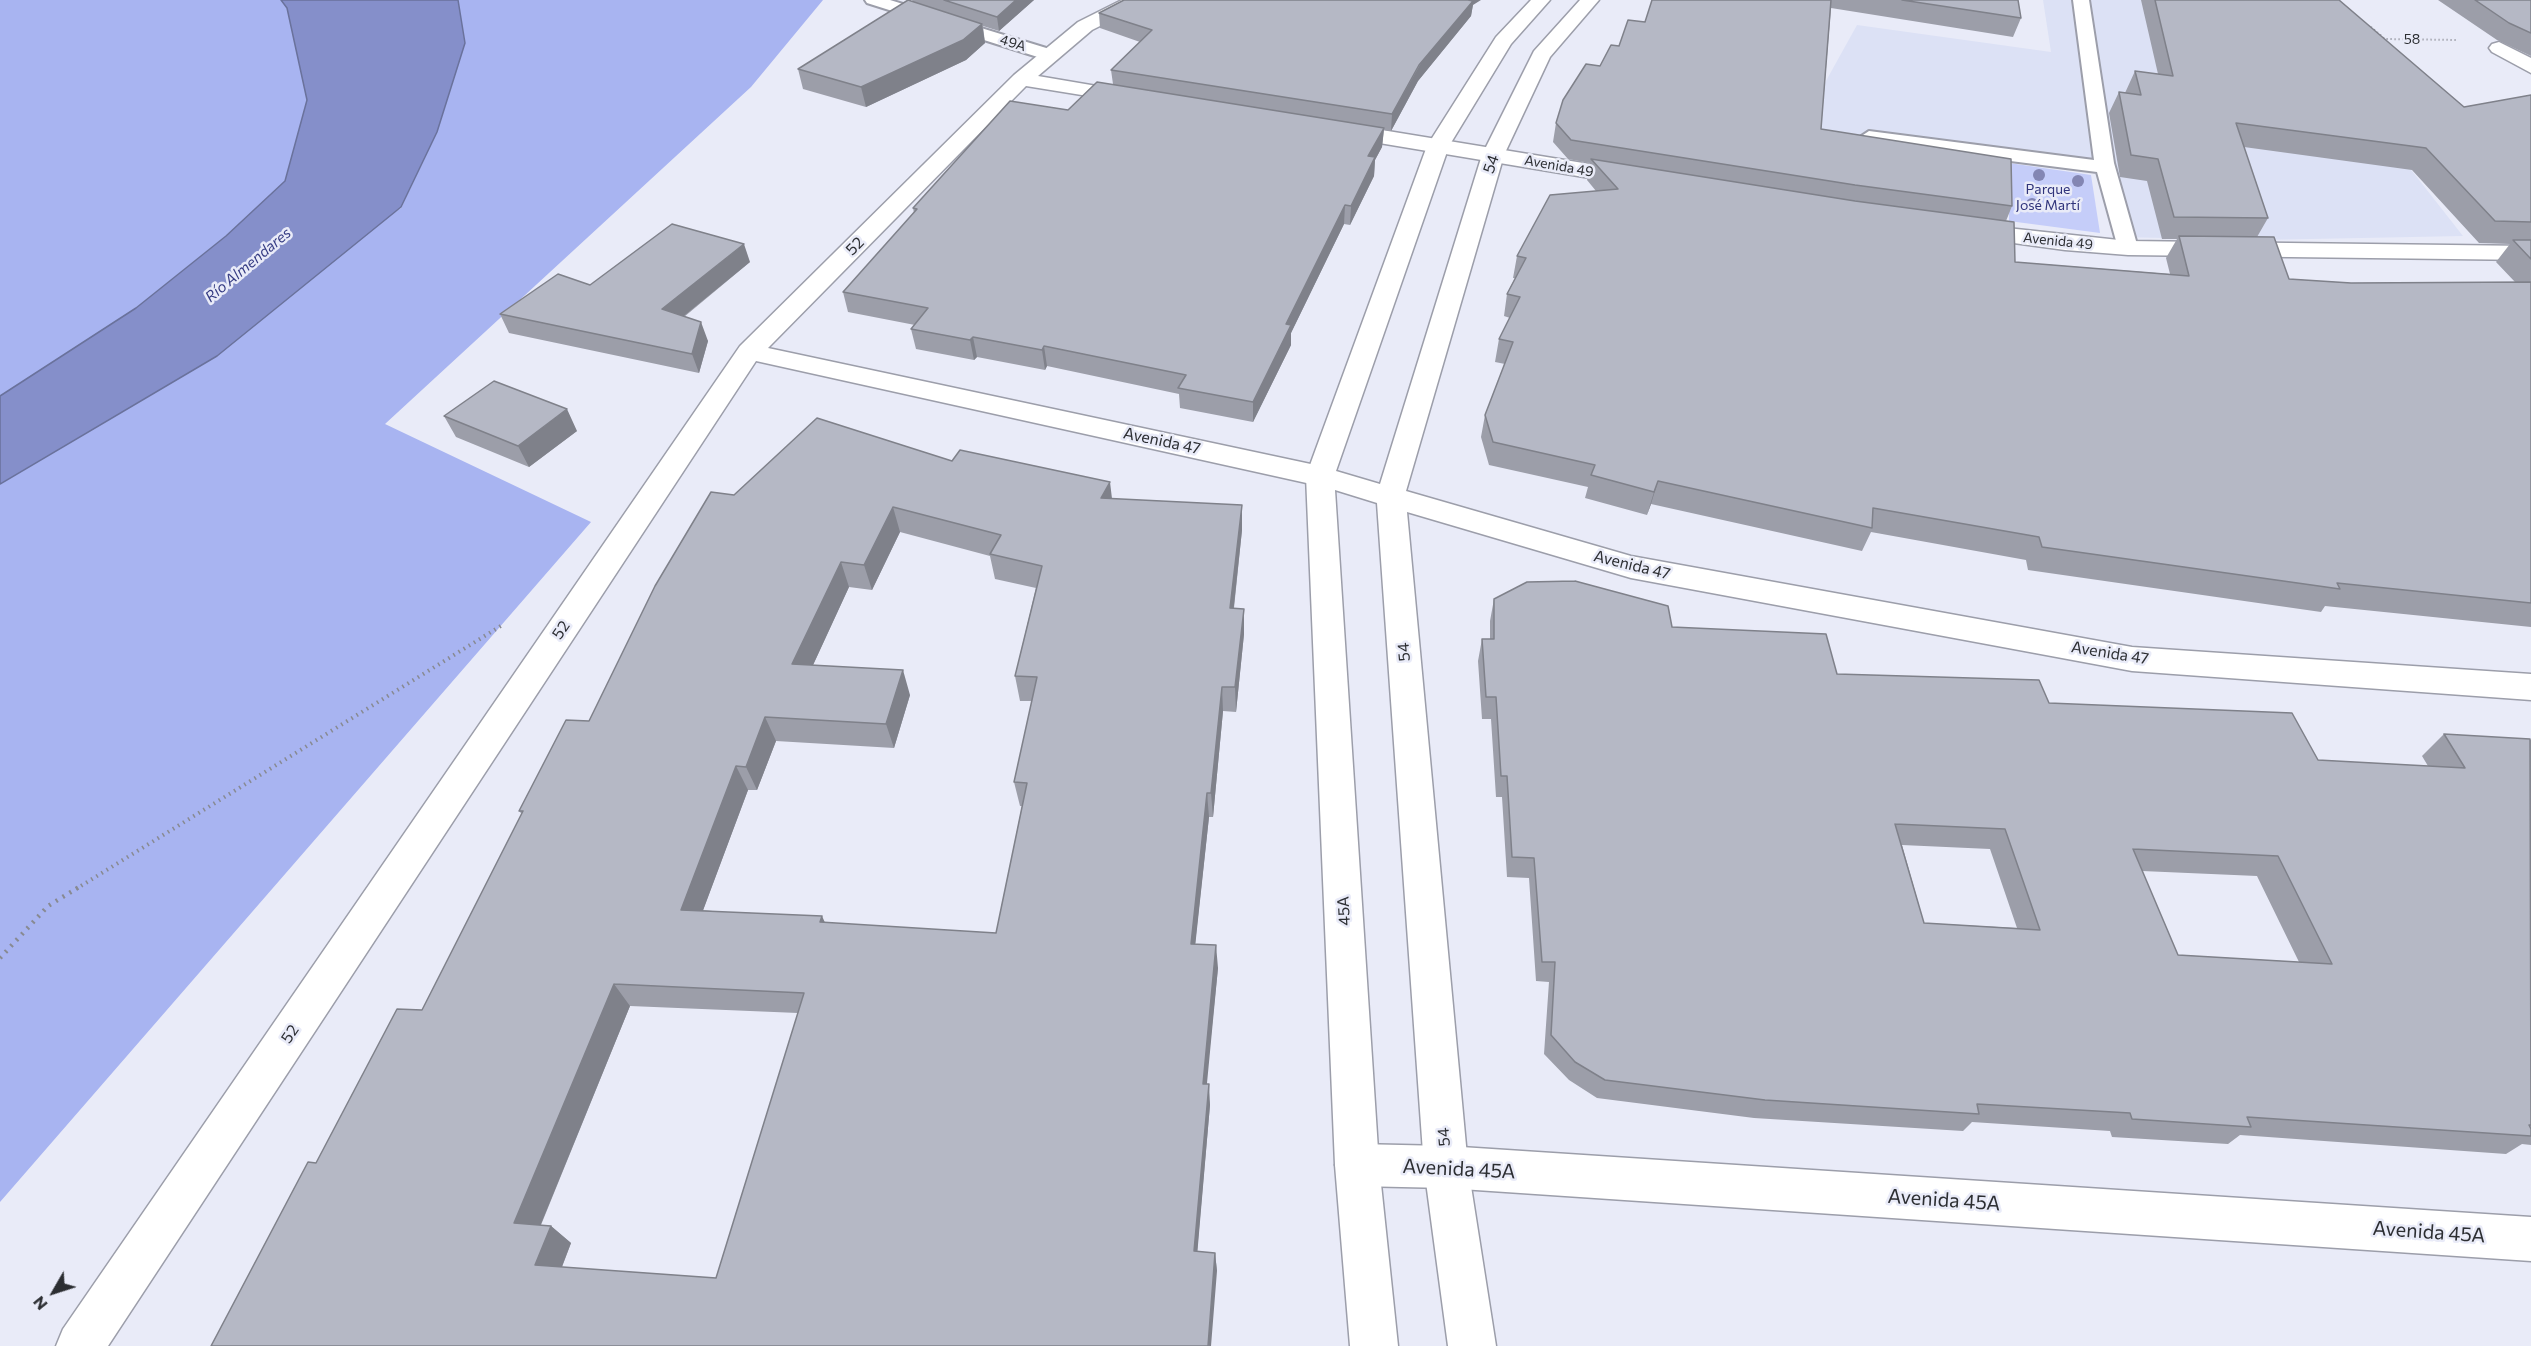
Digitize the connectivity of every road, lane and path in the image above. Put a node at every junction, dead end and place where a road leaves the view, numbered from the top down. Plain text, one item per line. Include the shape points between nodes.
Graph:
1 (873, 0) edge
2 (1137, 0) edge
3 (1541, 0) edge
4 (1590, 0) edge
5 (2081, 0) edge
6 (2370, 26) edge
7 (2531, 45) edge
8 (2499, 48) junction
9 (1050, 55) junction
10 (2531, 67) edge
11 (1020, 79) junction
12 (1148, 99) edge
13 (1322, 127) edge
14 (1869, 136) edge
15 (1438, 146) junction
16 (1493, 155) junction
17 (2104, 167) junction
18 (1653, 182) edge
19 (1951, 228) edge
20 (2128, 248) junction
21 (2531, 253) edge
22 (749, 352) junction
23 (1320, 476) junction
24 (1391, 494) junction
25 (505, 624) dead end
26 (2531, 687) edge
27 (0, 958) edge
28 (1357, 1165) junction
29 (1446, 1167) junction
30 (2531, 1239) edge
31 (80, 1346) edge
32 (1374, 1346) edge
33 (1472, 1346) edge

1 - 9 lane, 49A
2 - 9 street, 52 via 1085,26
3 - 15 street via 1503,41
4 - 16 street, 54 via 1541,55
5 - 17 lane
6 - 8 path, 58 via 2385,39 2457,40
7 - 8 street
8 - 10 street
9 - 11 street, 52
11 - 12 street
11 - 22 street, 52
13 - 15 street, Avenida 49
14 - 17 lane
15 - 16 street, Avenida 49
15 - 23 street
16 - 18 street, Avenida 49
16 - 24 street, 54
17 - 20 lane
19 - 20 street, Avenida 49
20 - 21 street, Avenida 49
22 - 23 street, Avenida 47
22 - 31 street, 52
23 - 24 street, Avenida 47
23 - 28 street, 45A
24 - 26 street, Avenida 47 via 1631,567 2132,659
24 - 29 street, 54
25 - 27 path via 48,906
28 - 29 street, Avenida 45A
28 - 32 street, 45A
29 - 30 street, Avenida 45A
29 - 33 street, 54

